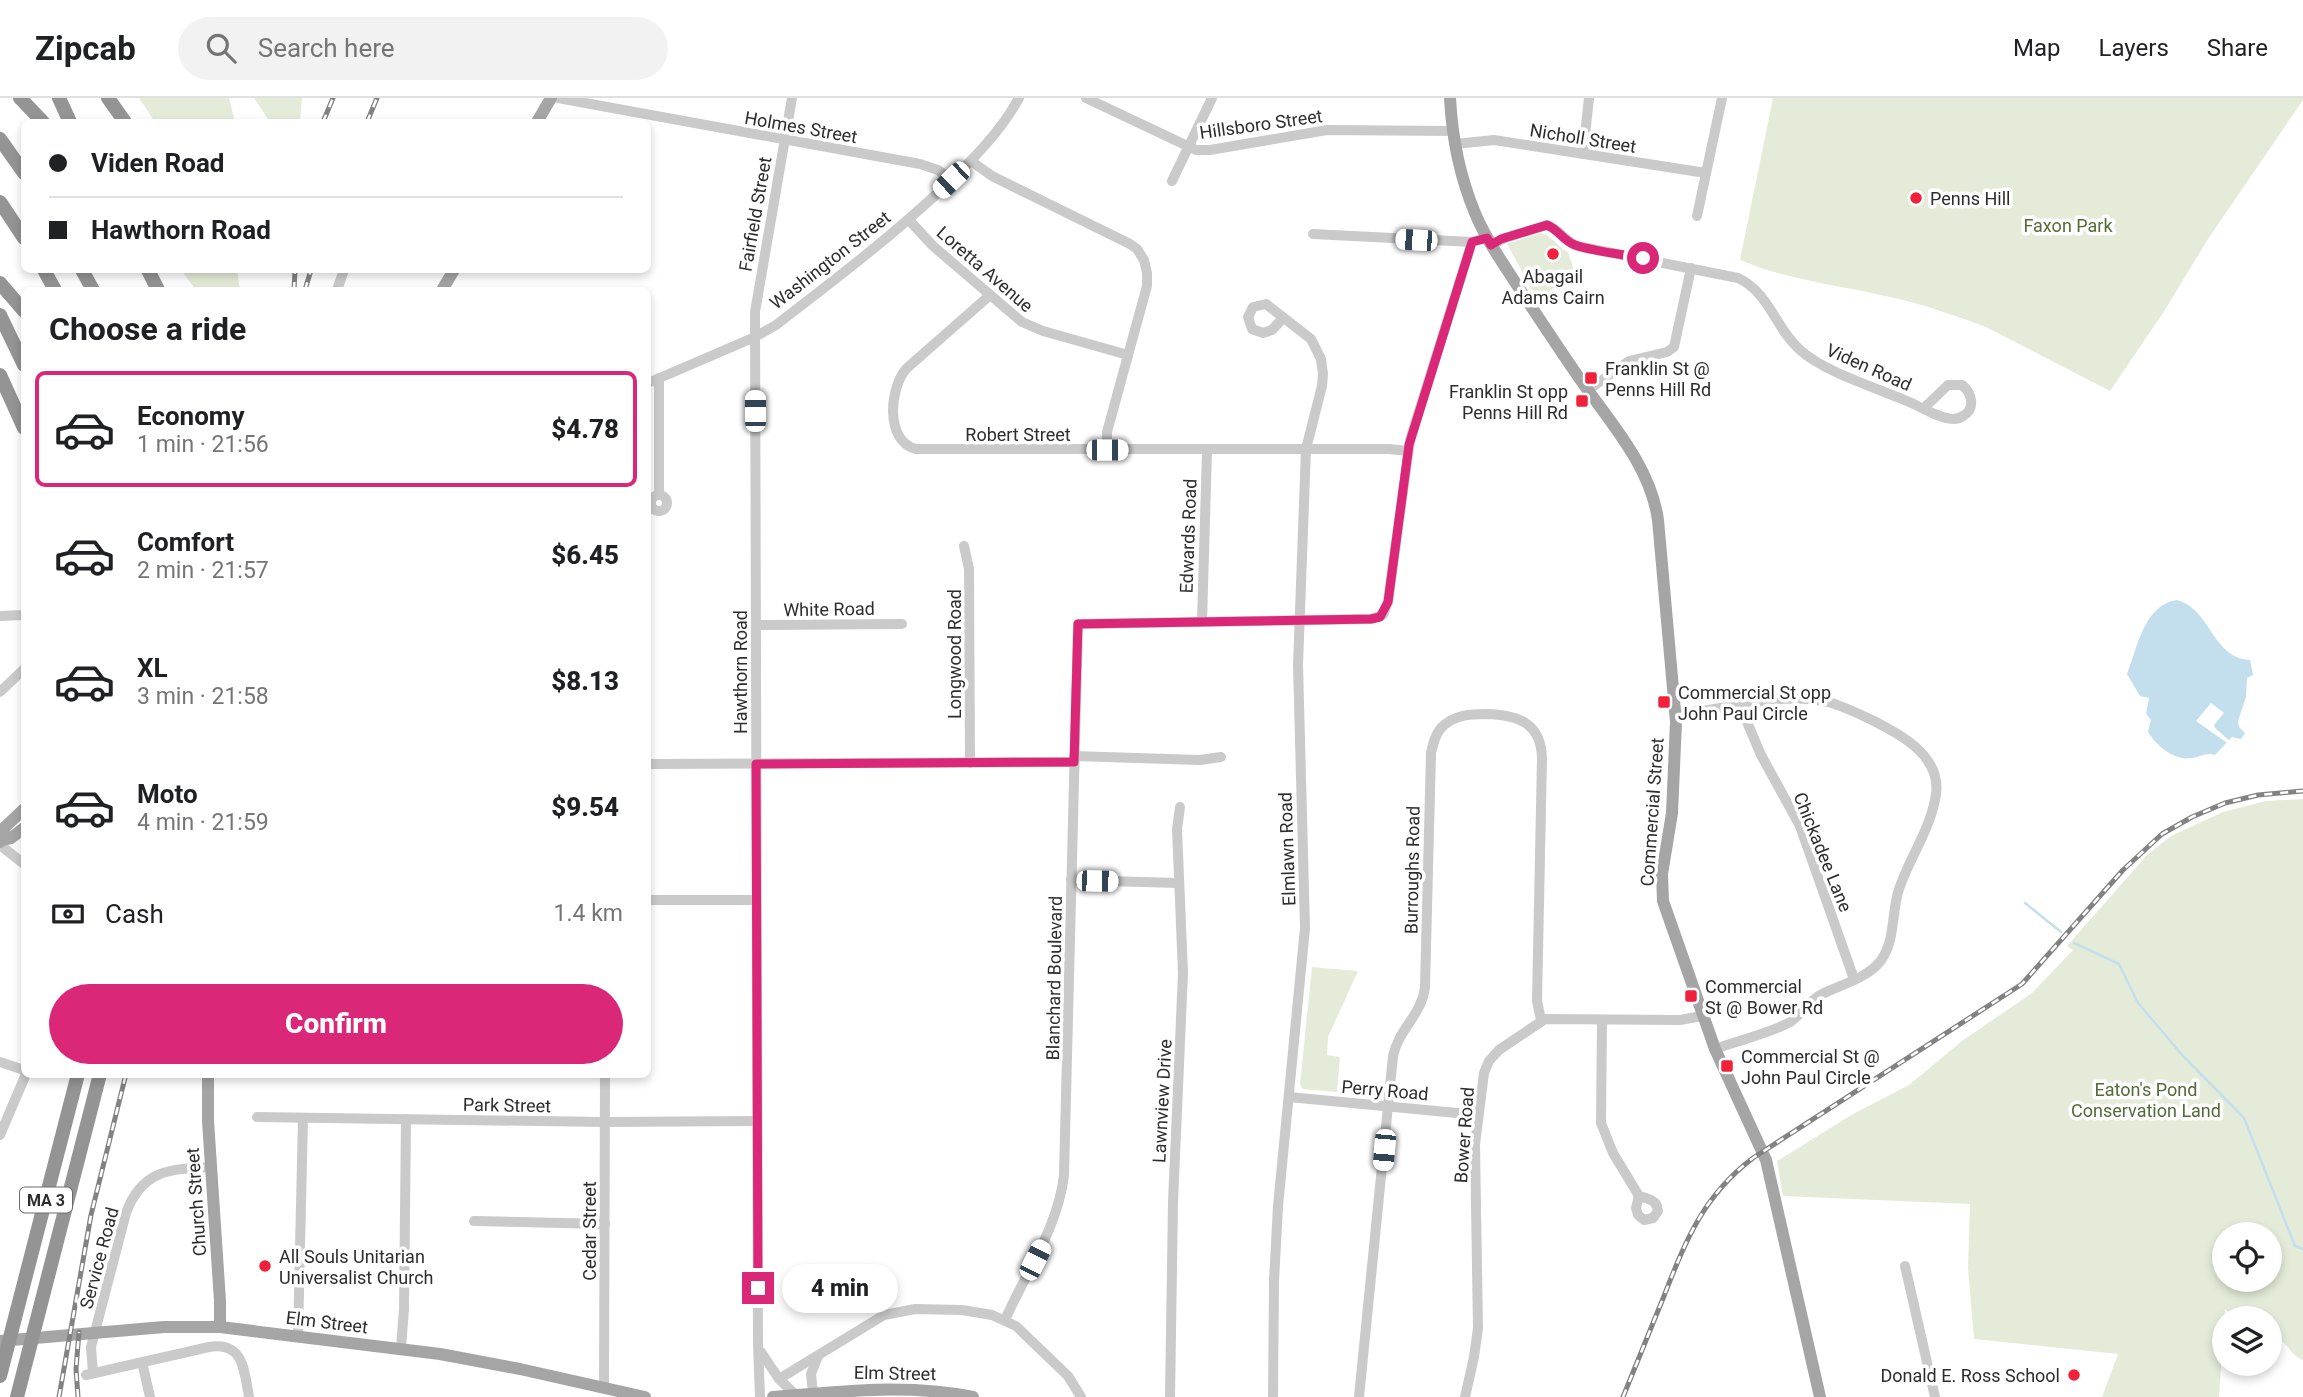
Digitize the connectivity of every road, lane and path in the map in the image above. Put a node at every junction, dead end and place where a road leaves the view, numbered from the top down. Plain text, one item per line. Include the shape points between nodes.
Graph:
1 (20, 98) edge
2 (58, 98) edge
3 (108, 98) edge
4 (551, 98) edge
5 (558, 98) edge
6 (792, 98) edge
7 (1018, 98) edge
8 (1086, 98) edge
9 (1212, 98) edge
10 (1450, 98) edge
11 (1589, 98) edge
12 (1722, 98) edge
13 (40, 119) edge
14 (68, 119) edge
15 (123, 119) edge
16 (539, 119) edge
17 (1454, 137) junction
18 (0, 139) edge
19 (785, 140) junction
20 (1188, 148) junction
21 (1583, 154) junction
22 (971, 161) junction
23 (21, 169) edge
24 (1706, 173) junction
25 (951, 180) junction
26 (1172, 181) dead end
27 (0, 202) edge
28 (1698, 216) dead end
29 (909, 220) junction
30 (21, 234) edge
31 (1313, 234) dead end
32 (1489, 241) junction
33 (1472, 242) junction
34 (1691, 268) junction
35 (0, 283) edge
36 (989, 296) junction
37 (21, 308) edge
38 (0, 315) edge
39 (1283, 318) dead end
40 (755, 337) junction
41 (1128, 355) junction
42 (21, 359) edge
43 (0, 375) edge
44 (659, 378) junction
45 (651, 382) edge
46 (1588, 390) junction
47 (1924, 408) junction
48 (21, 421) edge
49 (1306, 449) junction
50 (1107, 450) junction
51 (1207, 450) junction
52 (1408, 451) junction
53 (659, 495) dead end
54 (964, 546) dead end
55 (21, 615) edge
56 (0, 616) edge
57 (1299, 620) junction
58 (1202, 622) junction
59 (902, 624) dead end
60 (756, 625) junction
61 (21, 672) edge
62 (0, 692) edge
63 (1739, 703) junction
64 (1675, 713) junction
65 (1221, 757) dead end
66 (1074, 760) junction
67 (970, 763) junction
68 (651, 764) edge
69 (756, 764) junction
70 (1180, 807) dead end
71 (21, 812) edge
72 (21, 830) edge
73 (0, 842) edge
74 (21, 861) edge
75 (1071, 880) junction
76 (1179, 883) junction
77 (651, 900) edge
78 (756, 900) junction
79 (1854, 979) junction
80 (1702, 1016) junction
81 (1542, 1020) junction
82 (1602, 1020) junction
83 (1715, 1049) junction
84 (0, 1062) edge
85 (21, 1070) edge
86 (23, 1078) edge
87 (77, 1078) edge
88 (99, 1078) edge
89 (208, 1078) edge
90 (605, 1078) edge
91 (1289, 1097) junction
92 (1388, 1106) junction
93 (1478, 1115) junction
94 (257, 1117) dead end
95 (303, 1118) junction
96 (406, 1119) junction
97 (757, 1121) junction
98 (605, 1122) junction
99 (0, 1135) edge
100 (211, 1167) junction
101 (1639, 1196) dead end
102 (474, 1221) dead end
103 (605, 1224) junction
104 (1905, 1266) dead end
105 (1004, 1320) junction
106 (220, 1327) junction
107 (298, 1336) junction
108 (0, 1340) edge
109 (758, 1343) junction
110 (401, 1348) junction
111 (819, 1356) junction
112 (142, 1362) junction
113 (0, 1377) edge
114 (779, 1379) junction
115 (604, 1387) junction
116 (813, 1393) junction
117 (797, 1396) edge
118 (17, 1397) edge
119 (150, 1397) edge
120 (248, 1397) edge
121 (645, 1397) edge
122 (760, 1397) edge
123 (773, 1397) edge
124 (973, 1397) edge
125 (1081, 1397) edge
126 (1170, 1397) edge
127 (1273, 1397) edge
128 (1359, 1397) edge
129 (1465, 1397) edge
130 (1821, 1397) edge
131 (1935, 1397) edge

1 - 13 highway
2 - 14 highway
3 - 15 highway
4 - 16 main road
5 - 19 street, Holmes Street
6 - 19 street, Fairfield Street
7 - 22 street, Washington Street
8 - 20 street, Hillsboro Street
9 - 20 street
10 - 17 main road, Commercial Street
11 - 21 street
12 - 24 street
17 - 20 street, Hillsboro Street via 1327,130 1210,150
17 - 21 street, Nicholl Street
17 - 32 main road, Commercial Street via 1470,201
18 - 23 highway
19 - 25 street, Holmes Street via 926,165
19 - 40 street, Fairfield Street via 756,301
20 - 26 street
21 - 24 street, Nicholl Street
22 - 25 street, Washington Street
22 - 41 street via 1140,252 1147,278
24 - 28 street
25 - 29 street, Washington Street
27 - 30 highway
29 - 36 street, Loretta Avenue
29 - 40 street, Washington Street
31 - 33 street
32 - 33 street
32 - 34 street, Viden Road via 1547,225 1577,246
32 - 46 main road, Commercial Street
33 - 52 street
34 - 46 street via 1674,347 1629,361
34 - 47 street, Viden Road via 1743,280 1762,296 1785,333 1807,356
35 - 37 highway
36 - 41 street, Loretta Avenue via 1032,328
36 - 50 street, Robert Street via 898,379 894,397 900,439 916,449
38 - 42 highway
39 - 49 street, Elmlawn Road via 1308,334 1322,363 1322,386
40 - 44 street, Washington Street
40 - 60 street, Hawthorn Road
41 - 50 street via 1107,432
43 - 48 highway
44 - 45 street, Washington Street
44 - 53 street
46 - 64 main road, Commercial Street via 1642,471 1656,507
47 - 47 street, Viden Road via 1945,386 1959,384 1970,394 1971,405 1961,418
49 - 51 street, Robert Street
49 - 52 street, Robert Street
49 - 57 street, Elmlawn Road
50 - 51 street, Robert Street
51 - 58 street, Edwards Road
52 - 57 street via 1385,613 1375,619
54 - 67 street, Longwood Road via 969,569
55 - 56 street
57 - 58 street
57 - 91 street, Elmlawn Road via 1305,912
58 - 66 street, Blanchard Boulevard via 1078,624
59 - 60 street, White Road
60 - 69 street, Hawthorn Road
61 - 62 street
63 - 64 street
63 - 79 street, Chickadee Lane via 1760,755 1800,826
63 - 79 street via 1787,698 1838,705 1903,737 1932,770 1935,801 1902,881 1888,947 1876,966
64 - 80 main road, Commercial Street via 1672,806 1662,894
65 - 66 street
66 - 67 street
66 - 75 street, Blanchard Boulevard
67 - 69 street
68 - 69 street
69 - 78 street, Hawthorn Road
70 - 76 street, Lawnview Drive
71 - 73 main road via 5,827
72 - 73 main road
73 - 74 street
75 - 76 street
75 - 105 street, Blanchard Boulevard via 1063,1183 1052,1224
76 - 126 street, Lawnview Drive via 1183,973
77 - 78 street
78 - 97 street, Hawthorn Road
79 - 83 street via 1815,999 1789,1022
80 - 82 street
80 - 83 main road, Commercial Street
81 - 82 street
81 - 92 street, Burroughs Road via 1537,1001 1540,743 1517,717 1460,716 1440,729 1431,753 1425,993 1396,1045
81 - 93 street, Bower Road via 1489,1060
82 - 101 street via 1601,1123 1609,1147
83 - 130 main road, Commercial Street via 1766,1160
84 - 85 street
86 - 99 street
87 - 113 highway, MA 3
88 - 118 highway, MA 3
89 - 100 main road, Church Street
90 - 98 street, Cedar Street
91 - 92 street, Perry Road
91 - 127 street, Elmlawn Road via 1274,1280
92 - 93 street, Perry Road
92 - 128 street, Burroughs Road
93 - 129 street, Bower Road via 1478,1328
94 - 95 street, Park Street
95 - 96 street, Park Street
95 - 107 street
96 - 98 street, Park Street
96 - 110 street
97 - 98 street, Park Street
97 - 109 street, Hawthorn Road
98 - 103 street, Cedar Street
100 - 106 main road, Church Street
100 - 112 street, Service Road via 162,1172 134,1195 127,1213 89,1374
102 - 103 street
103 - 115 street, Cedar Street
104 - 131 street
105 - 111 street via 962,1310 895,1312
105 - 125 street via 1034,1341
106 - 107 main road, Elm Street
106 - 108 main road, Elm Street via 176,1326
107 - 110 main road, Elm Street
109 - 114 street, Hawthorn Road
109 - 122 street, Hawthorn Road
110 - 115 main road, Elm Street
111 - 114 street
111 - 116 street via 811,1374
112 - 119 street
112 - 120 street via 224,1346 242,1363
114 - 117 street, Hawthorn Road
115 - 121 main road, Elm Street
116 - 117 main road, Elm Street
116 - 124 main road, Elm Street via 914,1388
117 - 123 main road, Elm Street

